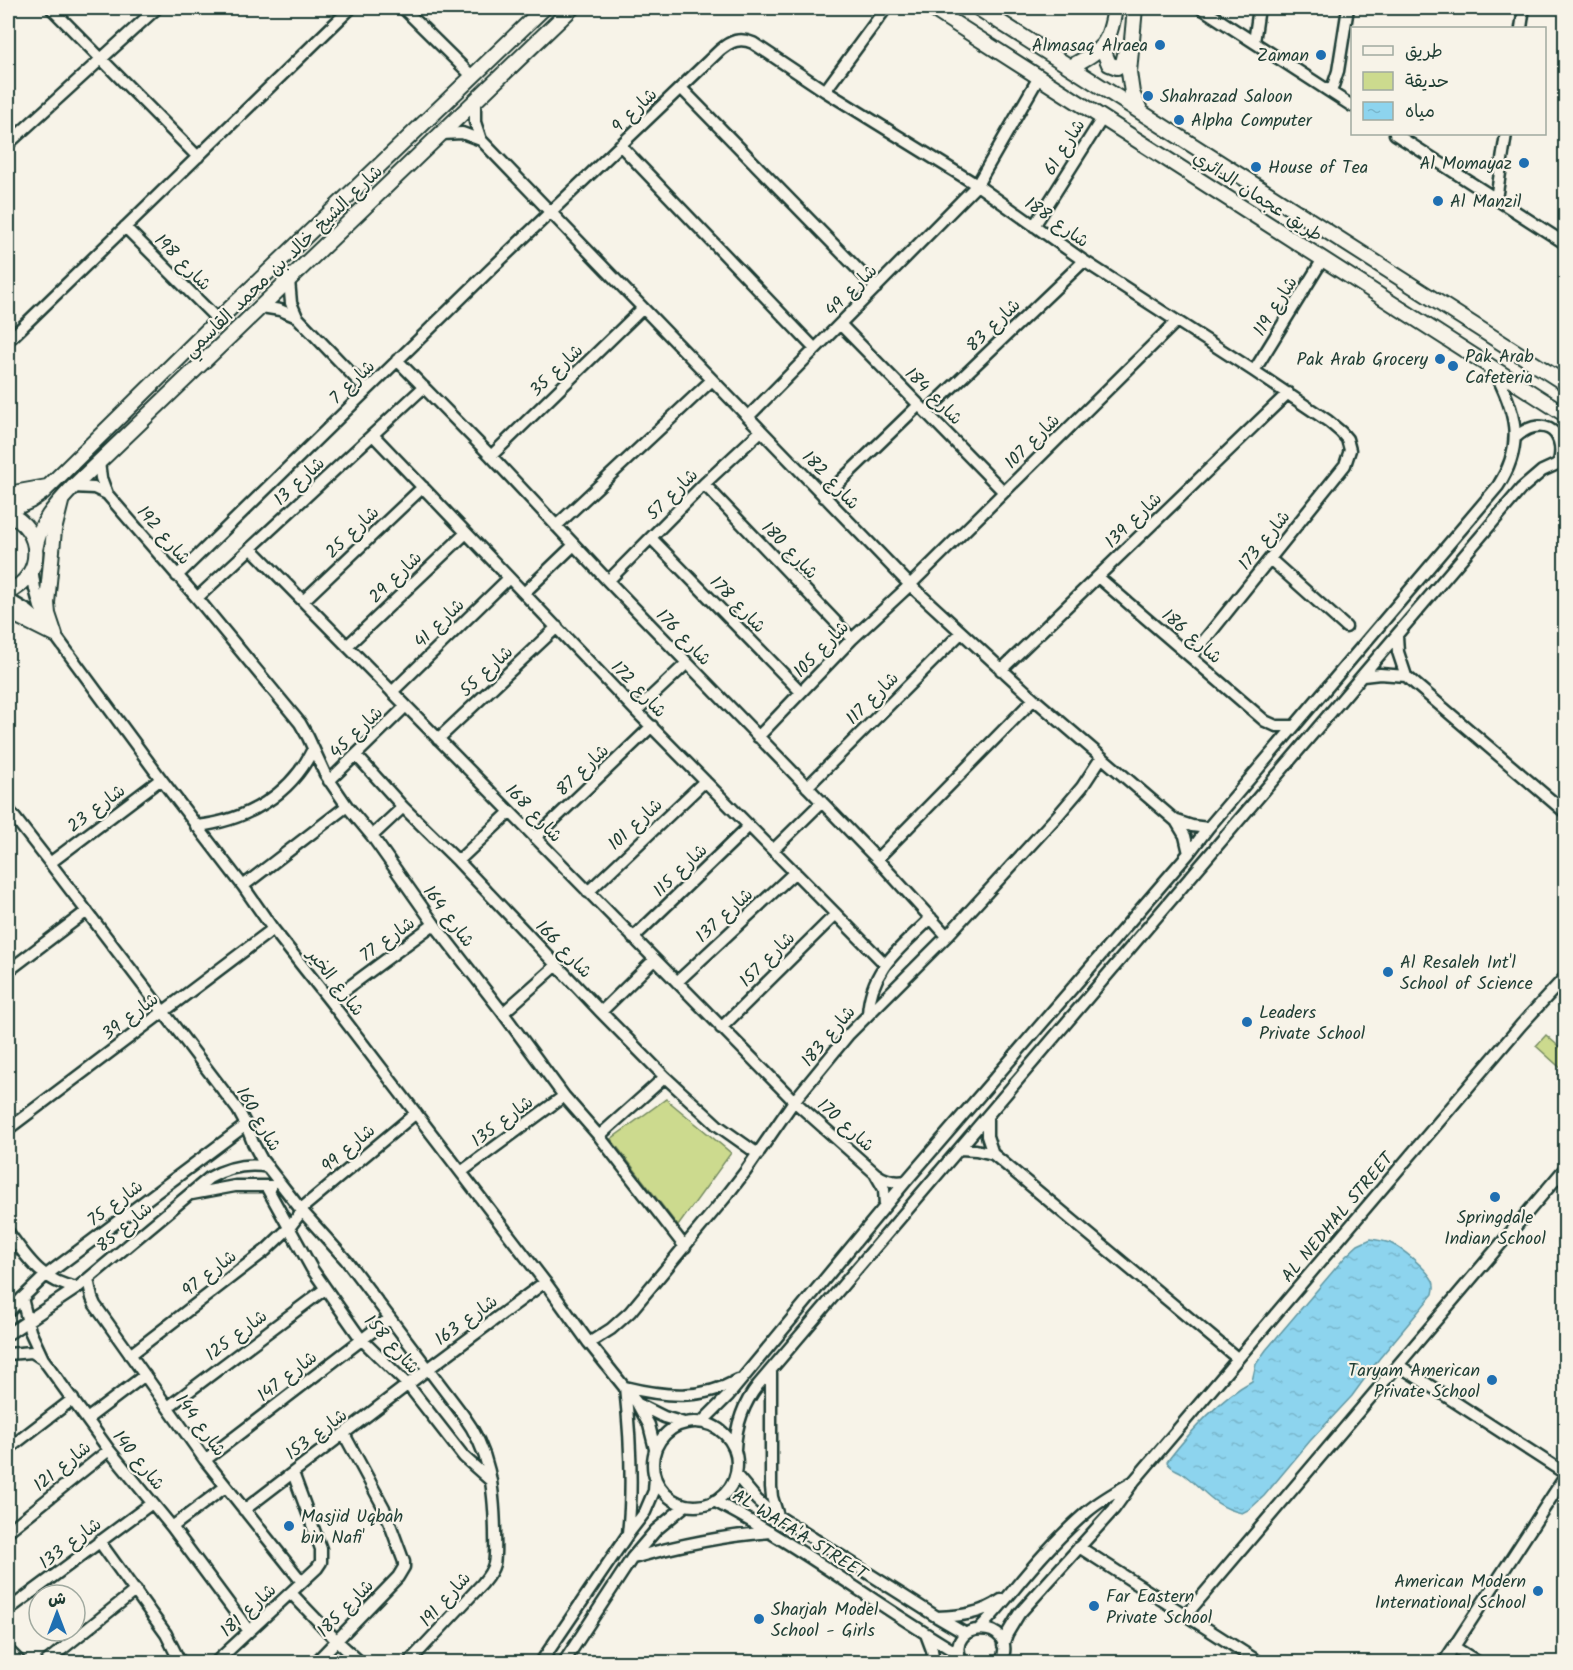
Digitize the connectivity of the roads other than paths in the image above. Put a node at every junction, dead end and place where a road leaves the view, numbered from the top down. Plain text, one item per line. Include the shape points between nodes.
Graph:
1 (51, 8) edge
2 (157, 8) edge
3 (351, 8) edge
4 (403, 8) edge
5 (544, 8) edge
6 (572, 8) edge
7 (886, 8) edge
8 (931, 8) edge
9 (978, 8) edge
10 (1115, 8) edge
11 (1201, 8) edge
12 (1259, 8) edge
13 (1347, 8) edge
14 (1524, 8) edge
15 (1137, 10) edge
16 (1521, 27) edge
17 (1132, 37) junction
18 (743, 40) joint
19 (1254, 42) junction
20 (1102, 47) junction
21 (101, 58) junction
22 (1070, 67) junction
23 (472, 76) junction
24 (1040, 77) junction
25 (681, 88) junction
26 (825, 91) junction
27 (1331, 92) junction
28 (475, 102) junction
29 (1351, 105) edge
30 (1141, 112) junction
31 (1103, 117) junction
32 (442, 134) junction
33 (1397, 135) edge
34 (1506, 135) edge
35 (481, 140) junction
36 (8, 144) edge
37 (620, 145) junction
38 (198, 156) junction
39 (977, 185) junction
40 (1496, 199) junction
41 (551, 212) junction
42 (1034, 226) junction
43 (125, 227) junction
44 (1566, 244) edge
45 (1323, 259) junction
46 (1084, 261) junction
47 (289, 280) junction
48 (876, 288) junction
49 (262, 307) junction
50 (643, 308) junction
51 (297, 317) junction
52 (218, 320) junction
53 (1177, 321) junction
54 (840, 324) junction
55 (8, 340) edge
56 (815, 349) junction
57 (398, 360) junction
58 (1493, 368) junction
59 (1254, 370) junction
60 (712, 380) junction
61 (1566, 384) edge
62 (424, 387) junction
63 (367, 390) junction
64 (1288, 393) junction
65 (923, 409) junction
66 (1566, 415) edge
67 (748, 417) junction
68 (761, 431) junction
69 (373, 435) junction
70 (1515, 438) junction
71 (1347, 439) joint
72 (491, 456) junction
73 (1563, 461) edge
74 (99, 462) junction
75 (704, 484) junction
76 (49, 486) junction
77 (73, 487) junction
78 (423, 487) junction
79 (1004, 492) junction
80 (8, 494) edge
81 (107, 494) junction
82 (824, 497) junction
83 (62, 498) junction
84 (8, 512) edge
85 (556, 526) junction
86 (466, 533) junction
87 (651, 538) junction
88 (574, 545) junction
89 (251, 548) junction
90 (35, 550) junction
91 (1270, 559) junction
92 (32, 568) junction
93 (177, 576) junction
94 (1098, 577) junction
95 (509, 578) junction
96 (608, 581) junction
97 (910, 585) junction
98 (8, 592) edge
99 (524, 593) junction
100 (196, 598) junction
101 (8, 599) edge
102 (303, 602) junction
103 (8, 614) edge
104 (557, 627) junction
105 (1346, 627) dead end
106 (960, 633) junction
107 (55, 636) junction
108 (1397, 636) junction
109 (852, 639) junction
110 (347, 646) junction
111 (1191, 657) junction
112 (687, 663) junction
113 (1001, 670) junction
114 (1363, 676) junction
115 (1406, 676) junction
116 (392, 692) junction
117 (801, 692) junction
118 (1034, 699) junction
119 (406, 706) junction
120 (636, 711) junction
121 (1265, 721) junction
122 (652, 726) junction
123 (1294, 726) junction
124 (758, 737) junction
125 (438, 739) junction
126 (313, 749) junction
127 (1273, 751) junction
128 (356, 755) junction
129 (1101, 758) junction
130 (161, 780) junction
131 (329, 781) junction
132 (705, 781) junction
133 (807, 787) junction
134 (822, 802) junction
135 (347, 806) junction
136 (403, 807) junction
137 (510, 812) junction
138 (1566, 813) edge
139 (9, 814) edge
140 (1176, 821) junction
141 (196, 826) junction
142 (749, 826) junction
143 (1208, 828) junction
144 (372, 836) junction
145 (535, 838) junction
146 (773, 850) junction
147 (1189, 853) junction
148 (877, 859) junction
149 (458, 861) junction
150 (50, 863) junction
151 (795, 872) junction
152 (243, 886) junction
153 (588, 892) junction
154 (87, 911) junction
155 (836, 914) junction
156 (931, 918) junction
157 (434, 924) junction
158 (273, 929) junction
159 (947, 936) junction
160 (633, 938) junction
161 (654, 960) junction
162 (885, 964) junction
163 (557, 965) junction
164 (8, 971) edge
165 (1566, 976) edge
166 (676, 982) junction
167 (330, 1000) junction
168 (163, 1012) junction
169 (601, 1012) junction
170 (503, 1013) junction
171 (868, 1014) junction
172 (721, 1028) junction
173 (665, 1077) junction
174 (564, 1096) junction
175 (794, 1101) junction
176 (416, 1113) junction
177 (987, 1117) junction
178 (246, 1125) junction
179 (8, 1129) edge
180 (599, 1136) junction
181 (960, 1149) junction
182 (758, 1154) junction
183 (993, 1154) junction
184 (198, 1161) junction
185 (268, 1167) junction
186 (1566, 1167) edge
187 (461, 1172) junction
188 (876, 1174) junction
189 (209, 1178) junction
190 (906, 1181) junction
191 (266, 1186) junction
192 (285, 1188) junction
193 (188, 1194) junction
194 (885, 1206) junction
195 (302, 1210) junction
196 (289, 1228) junction
197 (8, 1232) edge
198 (685, 1247) junction
199 (45, 1276) junction
200 (88, 1279) junction
201 (545, 1282) junction
202 (77, 1288) junction
203 (325, 1289) junction
204 (22, 1298) junction
205 (8, 1312) edge
206 (390, 1318) junction
207 (27, 1321) junction
208 (8, 1334) edge
209 (361, 1339) junction
210 (589, 1343) junction
211 (8, 1354) edge
212 (130, 1355) junction
213 (1238, 1358) junction
214 (43, 1359) junction
215 (1398, 1365) junction
216 (428, 1369) junction
217 (771, 1370) junction
218 (145, 1375) junction
219 (743, 1377) junction
220 (408, 1385) junction
221 (625, 1388) junction
222 (73, 1400) junction
223 (637, 1403) junction
224 (168, 1407) junction
225 (87, 1419) junction
226 (702, 1422) junction
227 (684, 1423) junction
228 (344, 1434) junction
229 (8, 1449) edge
230 (655, 1449) junction
231 (735, 1449) junction
232 (109, 1450) junction
233 (206, 1460) junction
234 (292, 1473) junction
235 (736, 1475) junction
236 (1566, 1475) edge
237 (655, 1477) junction
238 (491, 1481) junction
239 (1134, 1481) junction
240 (225, 1487) junction
241 (714, 1501) junction
242 (152, 1503) junction
243 (686, 1505) junction
244 (244, 1510) junction
245 (778, 1516) junction
246 (172, 1527) junction
247 (8, 1531) edge
248 (770, 1532) junction
249 (628, 1534) junction
250 (99, 1541) junction
251 (1079, 1547) junction
252 (632, 1558) junction
253 (302, 1582) junction
254 (136, 1590) junction
255 (291, 1593) junction
256 (1011, 1593) junction
257 (8, 1610) edge
258 (1186, 1616) junction
259 (937, 1617) junction
260 (980, 1628) junction
261 (249, 1631) junction
262 (926, 1634) junction
263 (966, 1634) junction
264 (337, 1641) junction
265 (1003, 1645) junction
266 (1454, 1647) junction
267 (8, 1650) edge
268 (958, 1659) edge
269 (175, 1660) edge
270 (1004, 1661) edge
271 (20, 1662) edge
272 (46, 1662) edge
273 (216, 1662) edge
274 (316, 1662) edge
275 (360, 1662) edge
276 (410, 1662) edge
277 (541, 1662) edge
278 (564, 1662) edge
279 (934, 1662) edge
280 (1259, 1662) edge
281 (1444, 1662) edge
282 (1478, 1662) edge

1 - 21 street
2 - 21 street
3 - 38 street
4 - 23 street
5 - 23 main road, شارع الشيخ خالد بن محمد القاسمي
6 - 28 main road, شارع الشيخ خالد بن محمد القاسمي
7 - 26 street
8 - 24 main road, طريق عجمان الدائري
9 - 22 main road, طريق عجمان الدائري
10 - 20 main road via 1110,35
11 - 19 street
12 - 19 street
13 - 27 street
14 - 16 street
15 - 17 main road
17 - 20 main road via 1123,63 1117,67 1109,64
17 - 30 main road via 1130,83
18 - 25 street, شارع 9 via 726,45
18 - 26 street, شارع 188
19 - 27 street
20 - 22 main road
21 - 36 street
21 - 38 street
22 - 30 main road, طريق عجمان الدائري
23 - 52 main road, شارع الشيخ خالد بن محمد القاسمي
24 - 31 main road, طريق عجمان الدائري
24 - 39 street, شارع 49
25 - 37 street, شارع 9
25 - 48 street
26 - 39 street, شارع 188
27 - 29 street
28 - 32 main road, شارع الشيخ خالد بن محمد القاسمي
28 - 35 street via 475,122
30 - 61 main road, طريق عجمان الدائري
31 - 42 street, شارع 61
31 - 45 main road, طريق عجمان الدائري
32 - 35 street via 462,133
32 - 47 main road, شارع الشيخ خالد بن محمد القاسمي
33 - 40 street
34 - 40 street
35 - 41 street, شارع 182
37 - 41 street, شارع 9
37 - 56 street
38 - 43 street
39 - 42 street, شارع 188
39 - 48 street, شارع 49
40 - 44 street
41 - 50 street, شارع 182
41 - 57 street, شارع 7
42 - 46 street, شارع 188
43 - 52 street, شارع 198
43 - 55 street
45 - 58 main road, طريق عجمان الدائري
45 - 59 street, شارع 119
46 - 53 street, شارع 188
46 - 65 street, شارع 83
47 - 49 main road, شارع الشيخ خالد بن محمد القاسمي
47 - 51 street
48 - 54 street, شارع 49
49 - 51 street
49 - 74 main road, شارع الشيخ خالد بن محمد القاسمي
50 - 60 street, شارع 182
50 - 72 street, شارع 35
51 - 63 street
52 - 76 main road, شارع الشيخ خالد بن محمد القاسمي
53 - 59 street, شارع 188
53 - 79 street, شارع 107
54 - 56 street, شارع 49
54 - 65 street, شارع 184
56 - 67 street, شارع 49
57 - 62 street, شارع 176
57 - 63 street, شارع 7
58 - 66 main road, طريق عجمان الدائري
58 - 70 street via 1512,409
59 - 64 street, شارع 188
60 - 67 street, شارع 182
60 - 85 street
62 - 69 street, شارع 13
62 - 72 street, شارع 176
63 - 93 street, شارع 7
64 - 71 street, شارع 188
64 - 94 street, شارع 139
65 - 79 street, شارع 184
65 - 82 street, شارع 83
67 - 68 street, شارع 182
68 - 75 street, شارع 57
68 - 82 street, شارع 182
69 - 78 street, شارع 172
69 - 89 street, شارع 13
70 - 73 street via 1530,427 1547,428 1560,440
70 - 123 street via 1508,467 1498,486
71 - 91 street, شارع 173 via 1350,450 1345,465
72 - 85 street, شارع 176
73 - 108 street via 1542,471 1521,489
74 - 77 main road, شارع الشيخ خالد بن محمد القاسمي
74 - 81 street, شارع 192
75 - 87 street, شارع 57
75 - 109 street, شارع 180
76 - 80 main road
76 - 84 main road, شارع الشيخ خالد بن محمد القاسمي
77 - 81 street via 94,488
77 - 83 main road, شارع الشيخ خالد بن محمد القاسمي
78 - 86 street, شارع 172
78 - 102 street, شارع 25
79 - 97 street, شارع 107
81 - 93 street, شارع 192
82 - 97 street, شارع 182
83 - 90 main road, شارع الشيخ خالد بن محمد القاسمي via 41,526
83 - 107 main road via 54,530 47,603
84 - 90 main road via 28,530
85 - 88 street, شارع 176
86 - 95 street, شارع 172
86 - 110 street, شارع 29
87 - 96 street, شارع 57
87 - 117 street, شارع 178
88 - 96 street, شارع 176
88 - 99 street
89 - 100 street, شارع 13
89 - 102 street, شارع 168
90 - 92 main road, شارع الشيخ خالد بن محمد القاسمي
91 - 105 street
91 - 111 street, شارع 173
92 - 98 main road via 23,582
92 - 107 street, شارع الخير via 40,607
93 - 100 street, شارع 192
94 - 111 street, شارع 186
94 - 113 street, شارع 139
95 - 99 street, شارع 172
95 - 116 street, شارع 41
96 - 112 street, شارع 176
97 - 106 street, شارع 182
97 - 109 street, شارع 105
99 - 104 street, شارع 172
100 - 126 street, شارع 164 via 300,723
101 - 107 street via 38,618
102 - 110 street, شارع 168
103 - 107 main road
104 - 120 street, شارع 172
104 - 125 street, شارع 55
106 - 113 street, شارع 182
106 - 133 street, شارع 117
107 - 130 street, شارع الخير
108 - 114 street
108 - 115 street
109 - 117 street, شارع 105
110 - 116 street, شارع 168
111 - 121 street, شارع 186
112 - 120 street
112 - 124 street, شارع 176
113 - 118 street, شارع 182
114 - 115 street
114 - 177 street
115 - 138 street
116 - 119 street, شارع 168
117 - 124 street, شارع 105
118 - 129 street, شارع 182
118 - 148 street
119 - 125 street, شارع 168
119 - 128 street, شارع 45
120 - 122 street, شارع 172
121 - 123 street via 1276,726
121 - 127 street via 1272,734
122 - 132 street, شارع 172
122 - 145 street, شارع 87
123 - 127 street
124 - 133 street, شارع 176
125 - 137 street, شارع 168
126 - 131 street, شارع 164
126 - 141 street via 294,779 267,802 233,818
127 - 143 street
128 - 131 street, شارع 45
128 - 136 street, شارع 166
129 - 140 street, شارع 182
129 - 159 street, شارع 183 via 1071,801
130 - 141 street, شارع الخير
130 - 150 street, شارع 23
131 - 135 street, شارع 164
132 - 142 street, شارع 172
132 - 153 street, شارع 101
133 - 134 street, شارع 176
134 - 146 street
134 - 148 street, شارع 176
135 - 144 street, شارع 164
135 - 152 street
136 - 144 street
136 - 149 street, شارع 166
137 - 145 street, شارع 168
137 - 149 street
139 - 150 street, شارع 160
140 - 143 street, شارع 182
140 - 147 street, شارع 182
141 - 152 street, شارع الخير
142 - 146 street, شارع 172
142 - 160 street, شارع 115
143 - 147 street
144 - 157 street, شارع 164
145 - 153 street, شارع 168
146 - 151 street, شارع 172
147 - 190 street
148 - 156 street, شارع 176
149 - 163 street, شارع 166
150 - 154 street, شارع 160
151 - 155 street, شارع 172
151 - 166 street, شارع 137
152 - 158 street, شارع الخير
153 - 160 street, شارع 168
154 - 164 street
154 - 168 street, شارع 160
155 - 162 street, شارع 172
155 - 172 street, شارع 157
156 - 159 street, شارع 176
156 - 162 street
157 - 167 street, شارع 77
157 - 170 street, شارع 164
158 - 167 street, شارع الخير
158 - 168 street, شارع 39
159 - 171 street, شارع 183
160 - 161 street, شارع 168
161 - 166 street, شارع 168
161 - 169 street
162 - 171 street via 873,985
163 - 169 street, شارع 166
163 - 170 street
165 - 213 street, AL NEDHAL STREET
166 - 172 street, شارع 168
167 - 176 street, شارع الخير
168 - 178 street, شارع 160
168 - 179 street, شارع 39
169 - 173 street, شارع 166
170 - 174 street, شارع 164
171 - 175 street, شارع 183
172 - 175 street, شارع 168
173 - 180 street
173 - 182 street, شارع 166 via 717,1125
174 - 180 street, شارع 164
174 - 187 street, شارع 135
175 - 182 street, شارع 183
175 - 188 street, شارع 170
176 - 187 street, شارع الخير
176 - 195 street, شارع 99
177 - 181 street
177 - 183 street via 987,1136
178 - 184 street, شارع 75
178 - 185 street, شارع 160
180 - 198 street, شارع 164
181 - 183 street
181 - 217 street
182 - 198 street, شارع 183
183 - 213 street
184 - 189 street
184 - 199 street, شارع 75
185 - 189 street, شارع 85 via 235,1166
185 - 192 street, شارع 160
186 - 215 street
187 - 201 street, شارع الخير
188 - 190 street, شارع 170 via 887,1180
188 - 194 street, شارع 170 via 884,1189
189 - 193 street, شارع 85
190 - 194 street
191 - 192 street
191 - 193 street
191 - 196 street, شارع 158
192 - 195 street, شارع 160
193 - 200 street, شارع 85
194 - 219 street
195 - 196 street, شارع 97
195 - 206 street, شارع 160
196 - 203 street, شارع 158
196 - 212 street, شارع 97 via 267,1250
197 - 199 street
198 - 210 street, شارع 183 via 621,1321
199 - 202 street
199 - 204 street, شارع 75
200 - 202 street, شارع 85
200 - 212 street, شارع 144 via 95,1305
201 - 210 street, شارع الخير
201 - 216 street, شارع 163
202 - 207 street, شارع 85
203 - 209 street, شارع 158
203 - 224 street, شارع 125
204 - 205 street, شارع 75
204 - 207 street, شارع 140
206 - 209 street, شارع 147
206 - 216 street, شارع 160
207 - 208 street, شارع 85
207 - 214 street, شارع 140
209 - 220 street, شارع 158
209 - 233 street, شارع 147
210 - 221 street, شارع الخير
211 - 214 street via 32,1353
212 - 218 street, شارع 144
213 - 239 street, AL NEDHAL STREET
214 - 222 street, شارع 140
215 - 236 street
215 - 258 street
216 - 220 street, شارع 163
216 - 238 street, شارع 160 via 472,1427
217 - 231 street via 745,1404 737,1426
217 - 245 street via 770,1475
218 - 224 street, شارع 144
218 - 225 street
219 - 221 street via 718,1390 695,1394
219 - 226 street
220 - 228 street, شارع 153
220 - 238 street, شارع 158 via 464,1457
221 - 223 street, شارع الخير
221 - 249 street
222 - 225 street, شارع 140
222 - 229 street
223 - 227 street, شارع الخير
223 - 230 street, شارع الخير via 649,1425
224 - 233 street, شارع 144
225 - 232 street, شارع 140
226 - 227 street
226 - 231 street via 718,1428
227 - 230 street via 666,1433
228 - 234 street, شارع 153
228 - 264 street, شارع 185 via 384,1508 404,1567
230 - 237 street
231 - 235 street
232 - 242 street, شارع 140
232 - 247 street, شارع 121
233 - 240 street, شارع 144
234 - 244 street, شارع 153
234 - 253 street, شارع 181 via 322,1556 317,1568
235 - 241 street via 728,1490
235 - 245 street, AL WAFA'A STREET via 757,1500
236 - 266 street
237 - 243 street via 667,1495
237 - 249 street via 651,1501
238 - 276 street, شارع 191 via 495,1548 490,1574
239 - 251 street, AL NEDHAL STREET
239 - 256 street, AL NEDHAL STREET via 1086,1513
240 - 244 street, شارع 144
240 - 246 street
241 - 243 street
241 - 248 street, AL WAFA'A STREET
242 - 246 street, شارع 140
242 - 250 street, شارع 133
243 - 252 street via 656,1530
244 - 253 street, شارع 144
245 - 259 street, AL WAFA'A STREET
246 - 261 street, شارع 140
248 - 252 street via 711,1539
248 - 262 street, AL WAFA'A STREET
249 - 277 street
250 - 254 street
250 - 257 street, شارع 133
251 - 258 street
251 - 265 street, AL NEDHAL STREET via 1019,1614
252 - 278 street
253 - 255 street, شارع 181
254 - 269 street via 166,1634
254 - 272 street
255 - 261 street, شارع 181
255 - 264 street
256 - 259 street via 977,1612
256 - 260 street, AL NEDHAL STREET
258 - 280 street
259 - 263 street, AL WAFA'A STREET
260 - 263 street
260 - 265 street via 992,1630
261 - 273 street, شارع 181
262 - 268 street, AL WAFA'A STREET
262 - 279 street
263 - 268 street via 959,1646
264 - 274 street, شارع 185
264 - 275 street
265 - 270 street
266 - 281 street
266 - 282 street
267 - 271 street

